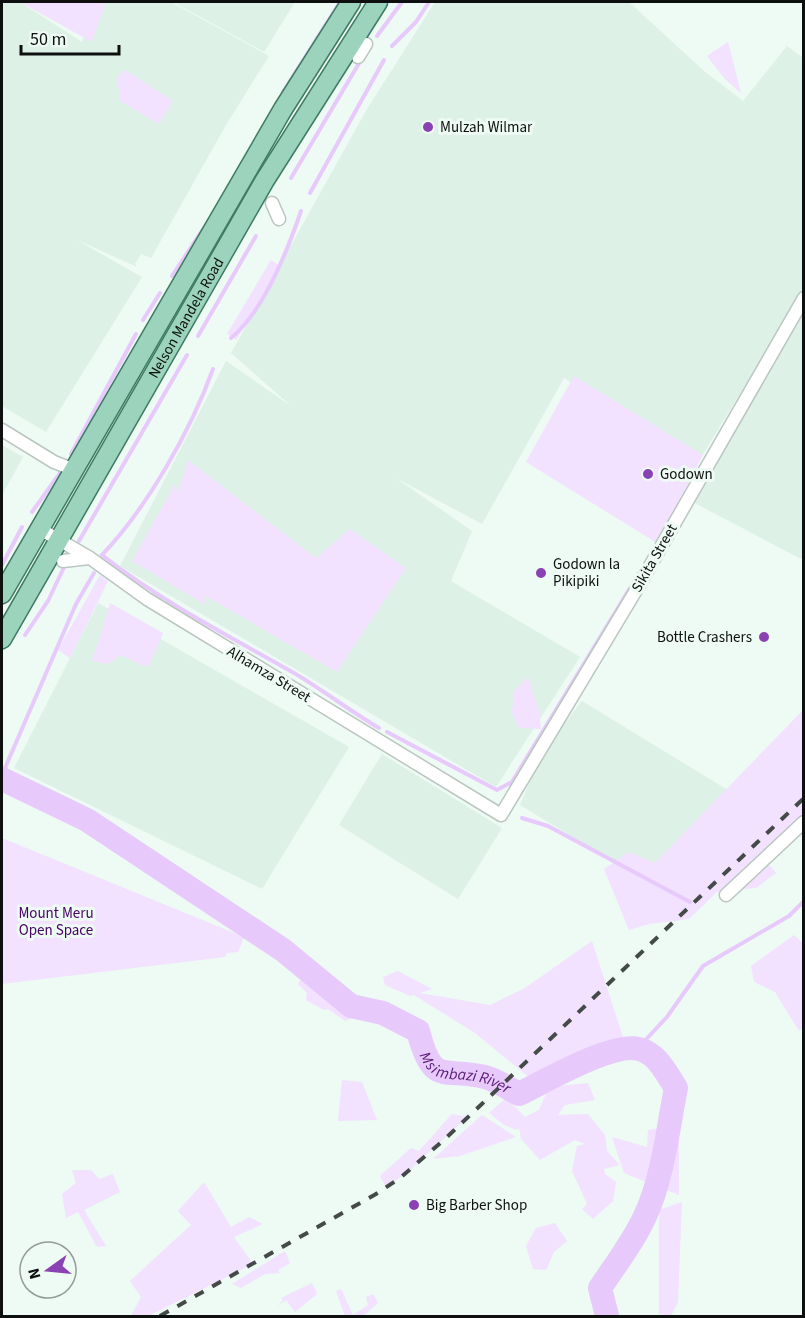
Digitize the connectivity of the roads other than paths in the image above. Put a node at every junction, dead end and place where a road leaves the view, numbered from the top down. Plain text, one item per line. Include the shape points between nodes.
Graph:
1 (351, 2) edge
2 (378, 2) edge
3 (366, 44) dead end
4 (358, 57) dead end
5 (272, 203) dead end
6 (279, 219) dead end
7 (804, 298) edge
8 (2, 430) edge
9 (75, 470) junction
10 (40, 529) junction
11 (59, 541) junction
12 (90, 558) junction
13 (63, 561) dead end
14 (2, 594) edge
15 (2, 639) edge
16 (501, 814) joint
17 (804, 822) edge
18 (726, 895) dead end

1 - 9 main road, Nelson Mandela Road via 283,109
2 - 11 main road, Nelson Mandela Road via 266,180
3 - 4 street
5 - 6 street
7 - 16 street, Sikita Street via 635,592
8 - 9 street via 54,462
9 - 10 main road, Nelson Mandela Road
10 - 11 street, Alhamza Street
10 - 14 main road, Nelson Mandela Road
11 - 12 street, Alhamza Street
11 - 15 main road, Nelson Mandela Road
12 - 13 street
12 - 16 street, Alhamza Street via 147,599
17 - 18 street

